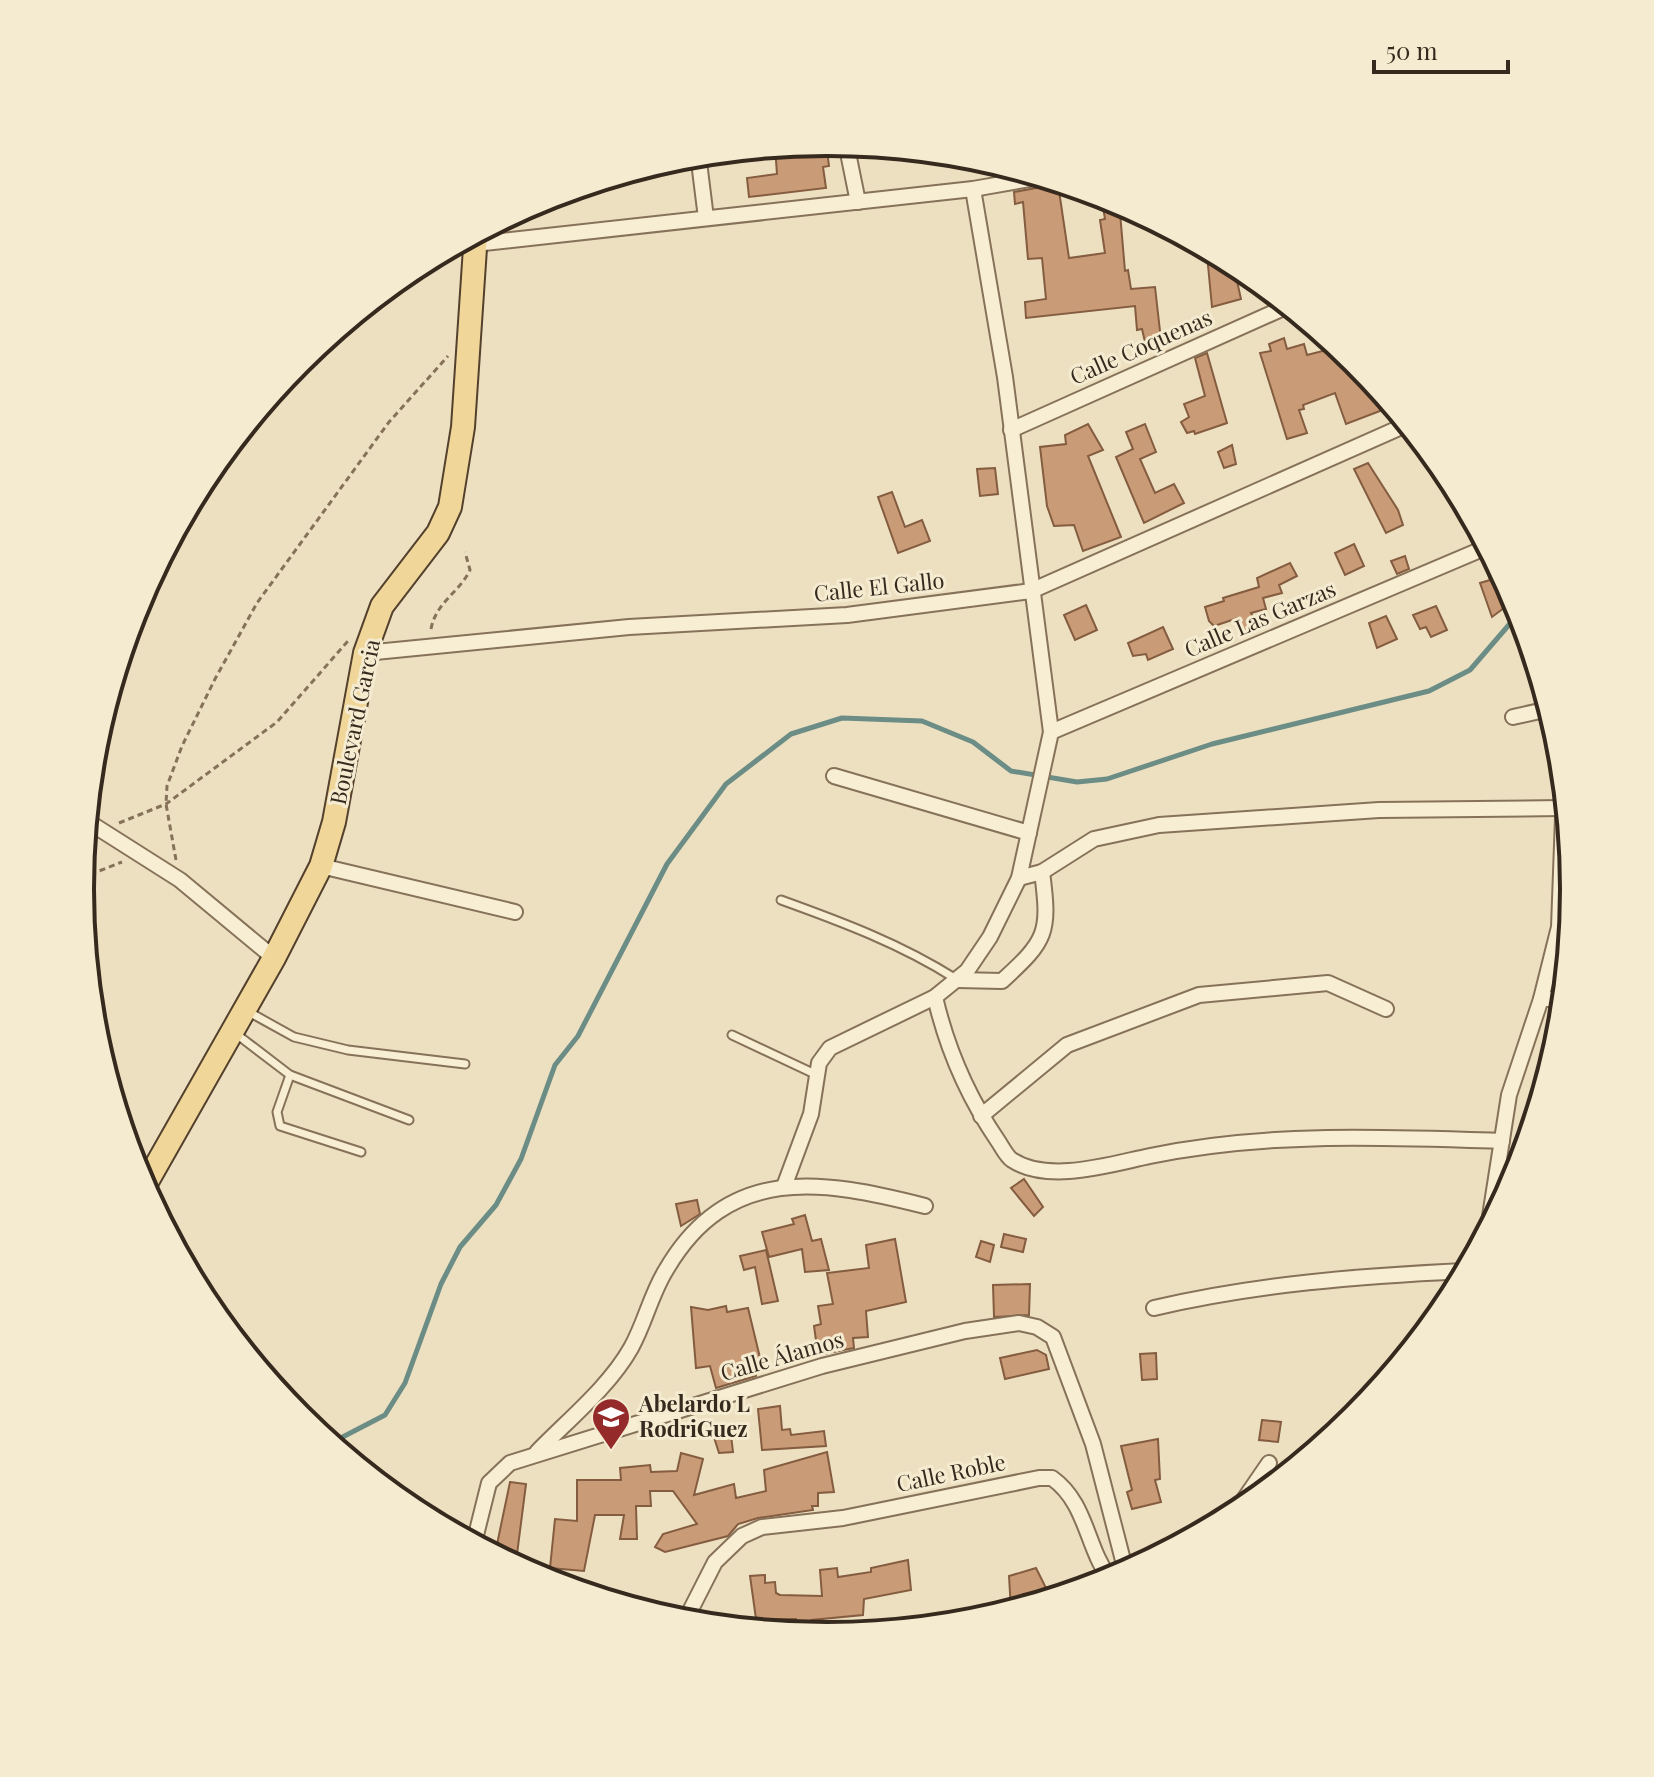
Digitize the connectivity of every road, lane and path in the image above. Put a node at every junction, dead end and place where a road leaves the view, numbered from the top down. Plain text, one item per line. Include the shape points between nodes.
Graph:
1 (849, 156) edge
2 (700, 167) edge
3 (1020, 181) edge
4 (973, 189) junction
5 (858, 202) junction
6 (706, 218) junction
7 (491, 238) edge
8 (474, 247) edge
9 (1278, 311) edge
10 (468, 341) junction
11 (1398, 429) edge
12 (1011, 430) junction
13 (1477, 551) edge
14 (465, 552) dead end
15 (1031, 591) junction
16 (429, 645) junction
17 (358, 646) junction
18 (1538, 711) edge
19 (1513, 717) dead end
20 (1051, 732) junction
21 (834, 776) dead end
22 (166, 804) junction
23 (1555, 808) edge
24 (97, 829) edge
25 (100, 831) junction
26 (1029, 833) junction
27 (140, 855) junction
28 (321, 866) junction
29 (1042, 872) junction
30 (95, 873) edge
31 (1019, 878) junction
32 (180, 880) junction
33 (781, 900) dead end
34 (515, 912) dead end
35 (1559, 915) edge
36 (274, 958) junction
37 (958, 980) junction
38 (935, 997) junction
39 (1541, 999) junction
40 (1552, 999) edge
41 (1386, 1009) dead end
42 (245, 1010) junction
43 (233, 1032) junction
44 (732, 1035) dead end
45 (465, 1064) dead end
46 (290, 1075) junction
47 (817, 1075) junction
48 (981, 1116) junction
49 (409, 1120) dead end
50 (1502, 1141) junction
51 (361, 1152) dead end
52 (152, 1173) edge
53 (785, 1184) junction
54 (1494, 1191) edge
55 (925, 1206) dead end
56 (1451, 1272) edge
57 (1154, 1308) dead end
58 (537, 1453) junction
59 (1269, 1463) dead end
60 (1256, 1482) edge
61 (477, 1532) edge
62 (1123, 1559) edge
63 (1102, 1568) edge
64 (691, 1608) edge

1 - 5 street
2 - 6 street
3 - 4 street
4 - 5 street
4 - 12 street
5 - 6 street
6 - 7 street
8 - 10 main road, Boulevard Garcia
9 - 12 street, Calle Coquenas
10 - 17 main road, Boulevard Garcia via 460,456 450,507 438,533
10 - 22 path via 441,361 389,422 257,603 182,746
11 - 15 street, Calle El Gallo
12 - 15 street
13 - 20 street, Calle Las Garzas
14 - 16 path via 470,570 434,615
15 - 16 street, Calle El Gallo via 847,615
15 - 20 street
16 - 17 street, Calle El Gallo
17 - 22 path via 277,722
17 - 28 main road, Boulevard Garcia via 334,822
18 - 19 street
20 - 26 street
21 - 26 street
22 - 25 path
22 - 32 path
23 - 29 street via 1379,810 1159,825 1094,839
24 - 25 street
25 - 27 street
26 - 31 street
27 - 30 path
27 - 32 street
28 - 34 street
28 - 36 main road, Boulevard Garcia
29 - 31 street
29 - 37 street via 1048,915 1037,949 1002,981
31 - 37 street via 990,937
32 - 36 street
33 - 37 lane via 872,934
35 - 39 street
36 - 42 main road, Boulevard Garcia
37 - 38 street
38 - 47 street via 830,1048
38 - 48 street via 943,1029
39 - 40 street
39 - 50 street via 1509,1095
41 - 48 street via 1328,983 1199,995 1067,1045
42 - 43 main road, Boulevard Garcia
42 - 45 lane via 294,1037 348,1050
43 - 46 lane
43 - 52 main road, Boulevard Garcia
44 - 47 lane
46 - 49 lane
46 - 51 lane via 277,1112 280,1126
47 - 53 street via 811,1114
48 - 50 street via 1011,1160 1047,1172 1207,1144 1368,1137
50 - 54 street
53 - 55 street via 853,1187
53 - 58 street via 730,1204 702,1224 665,1271 630,1348
56 - 57 street via 1234,1291
58 - 61 street, Calle Álamos via 500,1469 489,1483
58 - 62 street, Calle Álamos via 853,1358 1019,1323 1053,1337 1093,1444
59 - 60 street
63 - 64 street, Calle Roble via 1077,1503 1052,1478 843,1518 762,1527 742,1536 715,1562

